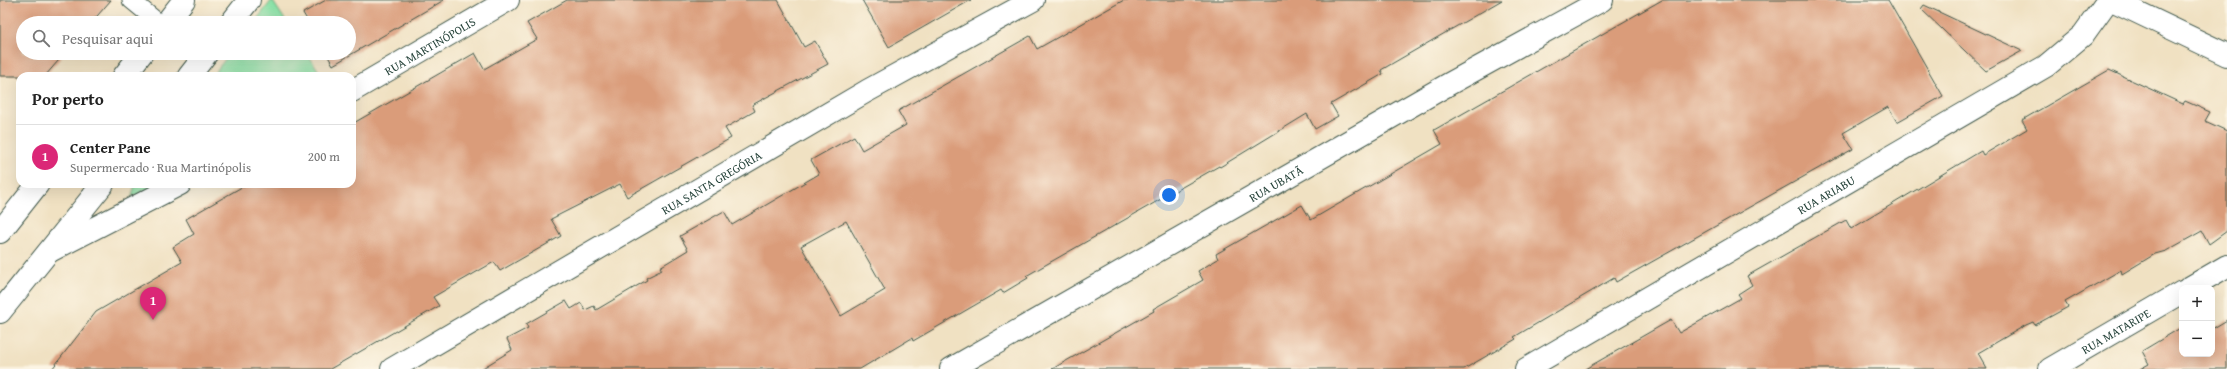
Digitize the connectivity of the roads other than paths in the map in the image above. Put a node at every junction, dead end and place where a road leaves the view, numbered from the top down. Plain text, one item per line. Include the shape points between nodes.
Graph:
1 (131, 0) edge
2 (184, 0) edge
3 (249, 0) edge
4 (508, 0) edge
5 (1033, 0) edge
6 (1602, 0) edge
7 (2108, 0) edge
8 (2112, 0) edge
9 (150, 16) edge
10 (171, 16) edge
11 (236, 16) edge
12 (2227, 55) edge
13 (137, 60) edge
14 (202, 60) edge
15 (127, 72) edge
16 (192, 72) edge
17 (356, 89) edge
18 (35, 188) edge
19 (100, 188) edge
20 (172, 188) edge
21 (0, 232) edge
22 (50, 251) junction
23 (2227, 266) edge
24 (2194, 285) edge
25 (2179, 294) edge
26 (0, 312) edge
27 (392, 369) edge
28 (951, 369) edge
29 (1526, 369) edge
30 (2050, 369) edge

1 - 9 lane
2 - 10 street
3 - 11 street
4 - 17 street, RUA MARTINÓPOLIS
5 - 27 street, RUA SANTA GREGÓRIA via 867,91
6 - 28 street, RUA UBATÃ via 1442,88
7 - 29 street, RUA ARIABU via 2083,35 2046,66
8 - 12 street
13 - 15 street
14 - 16 street
18 - 21 street
19 - 22 street
20 - 22 street
22 - 26 street
23 - 24 street
25 - 30 street, RUA MATARIPE

